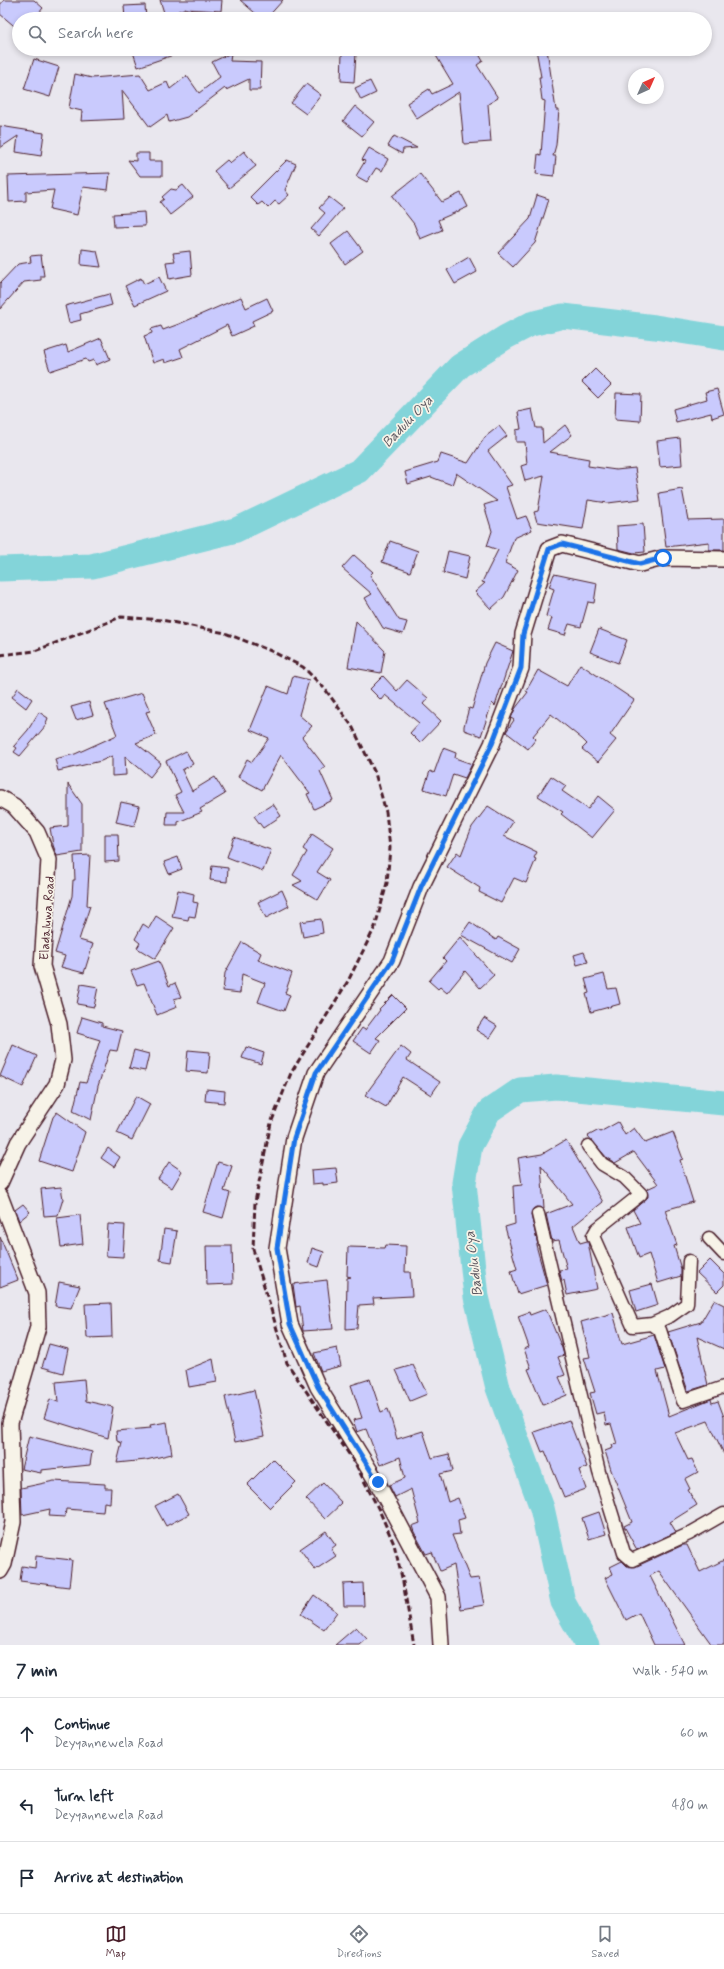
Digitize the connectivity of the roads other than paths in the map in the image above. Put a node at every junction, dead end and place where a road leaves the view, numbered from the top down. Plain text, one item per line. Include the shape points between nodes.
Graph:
1 (724, 559) edge
2 (0, 798) edge
3 (588, 1146) dead end
4 (0, 1183) edge
5 (0, 1196) edge
6 (538, 1214) dead end
7 (709, 1238) dead end
8 (724, 1254) edge
9 (689, 1261) dead end
10 (652, 1324) junction
11 (724, 1387) edge
12 (724, 1514) edge
13 (0, 1571) edge
14 (441, 1645) edge

1 - 14 street via 663,558 640,564 562,544 549,549 523,634 521,668 492,744 421,887 392,961 316,1073 294,1138 277,1248 290,1324 318,1387 378,1482 438,1597
2 - 4 street, Eladaluwa Road via 14,806 37,832 49,860 42,966 59,1024 63,1060 57,1084 18,1143
3 - 10 street via 602,1164 624,1177 641,1194 597,1229 593,1236 633,1326
5 - 13 street via 37,1293 38,1327 10,1423 13,1522 4,1564
6 - 12 street via 599,1472 624,1553 632,1560 689,1534
7 - 8 street
9 - 10 street via 687,1304
10 - 11 street via 660,1330 683,1402

